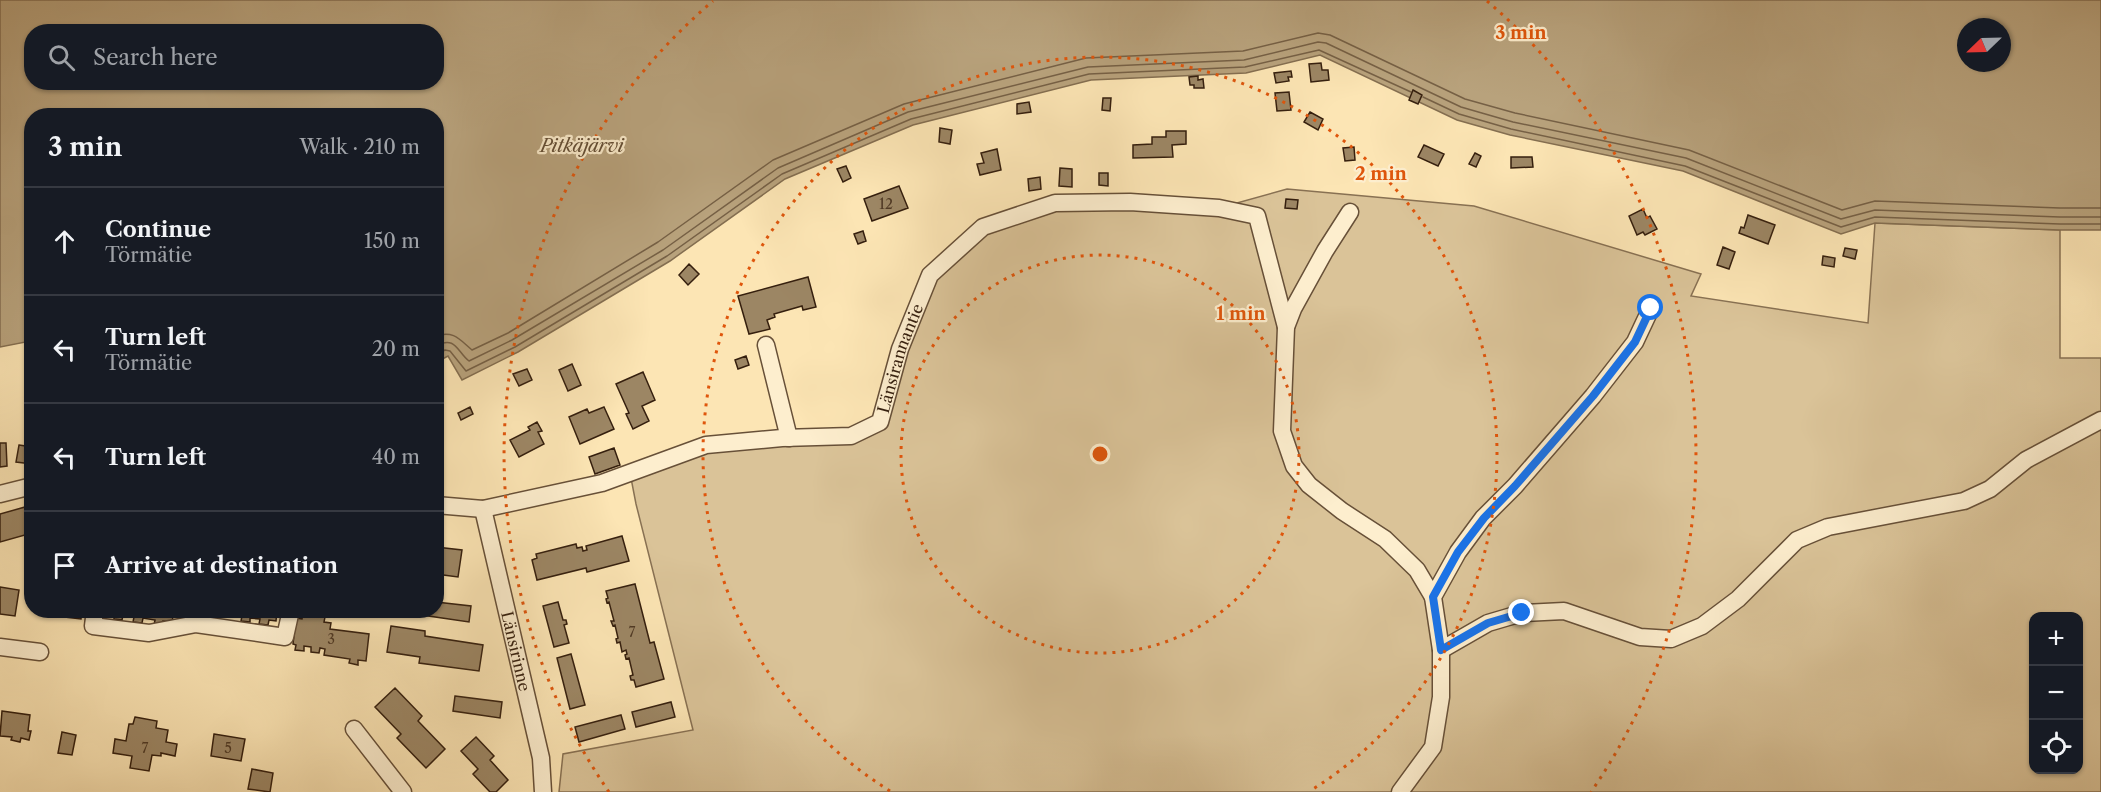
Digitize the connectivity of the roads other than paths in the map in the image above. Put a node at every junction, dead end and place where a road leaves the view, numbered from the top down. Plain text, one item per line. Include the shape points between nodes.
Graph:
1 (1350, 212) dead end
2 (1651, 308) dead end
3 (1286, 327) junction
4 (766, 345) dead end
5 (2101, 420) edge
6 (789, 438) junction
7 (24, 488) edge
8 (0, 494) edge
9 (444, 506) edge
10 (483, 509) junction
11 (1433, 597) junction
12 (94, 618) edge
13 (193, 618) edge
14 (200, 618) edge
15 (289, 618) edge
16 (0, 647) edge
17 (1441, 650) junction
18 (40, 652) dead end
19 (354, 729) dead end
20 (403, 792) edge
21 (543, 792) edge
22 (1400, 792) edge

1 - 3 street via 1325,250
2 - 11 street via 1635,342 1593,396 1484,518 1458,552
3 - 6 street, Länsirannantie via 1257,216 1219,208 1130,202 1055,203 983,227 930,275 900,349 880,422 851,436
3 - 11 street via 1282,431 1294,466 1309,485 1385,539 1417,570
4 - 6 street
5 - 17 street via 2026,460 1990,489 1964,501 1828,527 1797,540 1738,599 1702,626 1671,639 1641,637 1564,611 1522,613 1488,623
6 - 10 street, Länsirannantie via 706,445 602,483
7 - 8 street
9 - 10 street, Länsirannantie
10 - 21 street, Länsirinne via 541,758
11 - 17 street
12 - 13 street via 93,627 149,633
14 - 15 street via 285,637
16 - 18 street
17 - 22 street via 1441,697 1433,747
19 - 20 street

